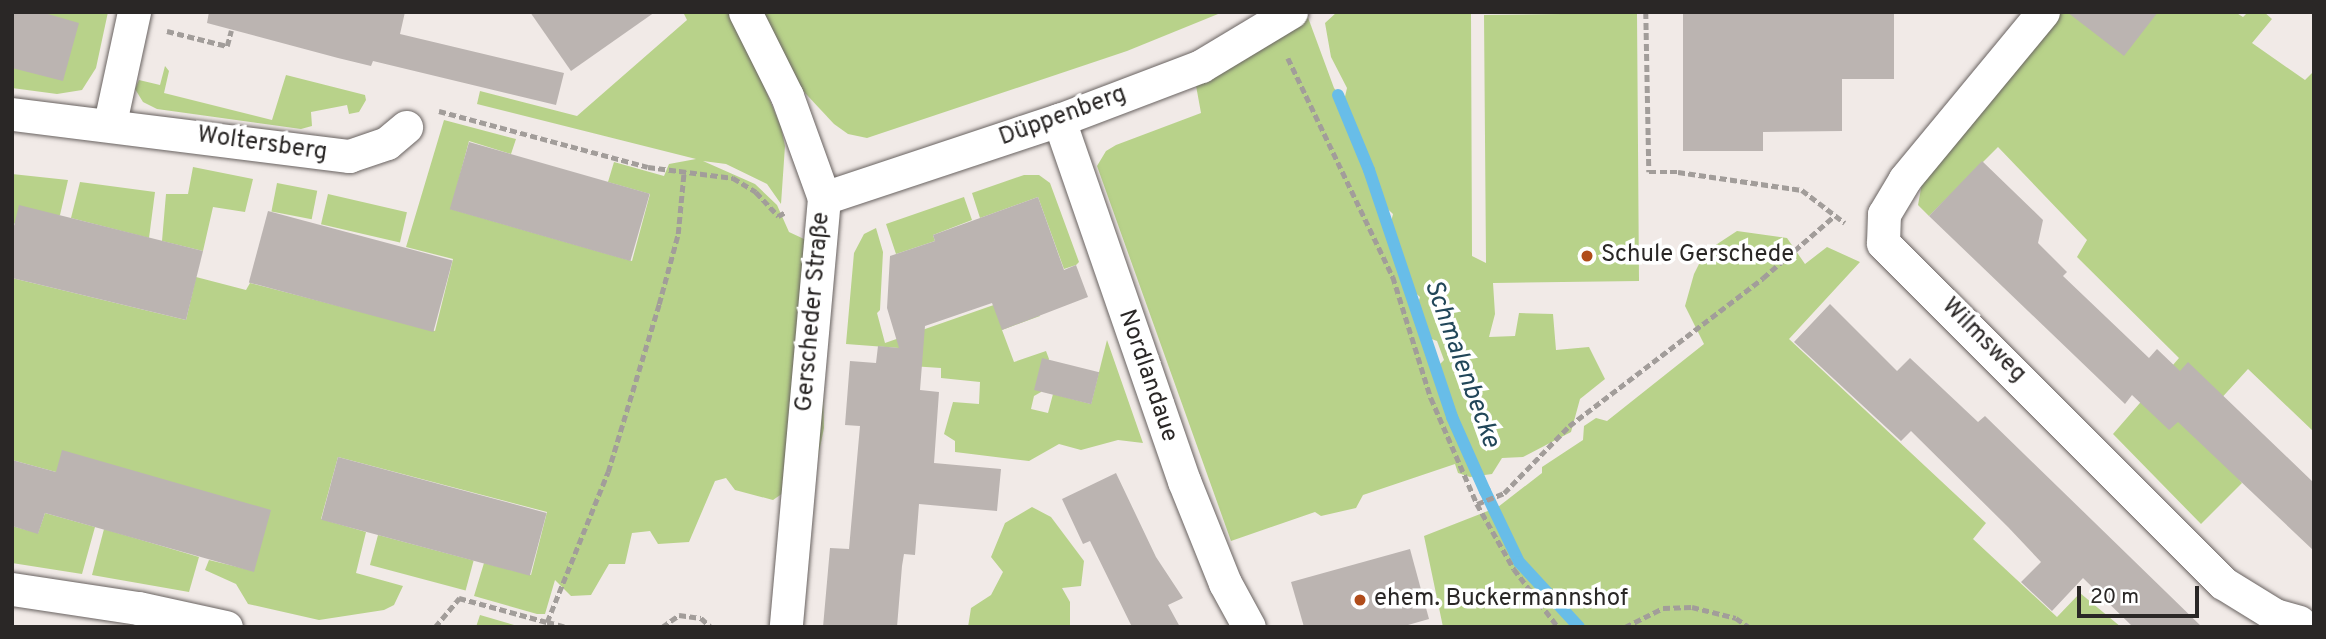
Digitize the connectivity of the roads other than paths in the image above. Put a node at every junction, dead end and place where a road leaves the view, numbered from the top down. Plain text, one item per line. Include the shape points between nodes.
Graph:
1 (745, 12) edge
2 (1291, 12) edge
3 (2043, 12) edge
4 (133, 17) edge
5 (12, 114) edge
6 (1059, 120) junction
7 (110, 123) junction
8 (406, 127) dead end
9 (824, 198) junction
10 (12, 589) edge
11 (2304, 617) edge
12 (226, 627) edge
13 (786, 627) edge
14 (1249, 627) edge

1 - 9 street, Gerscheder Straße via 787,96
2 - 6 street, Düppenberg via 1201,66
3 - 11 street, Wilmsweg via 1905,179 1884,215 1883,243 2223,583 2275,615
4 - 7 street
5 - 7 street, Woltersberg
6 - 9 street, Düppenberg
6 - 14 street, Nordlandaue via 1184,481
7 - 8 street, Woltersberg via 349,156 387,143
9 - 13 street, Gerscheder Straße
10 - 12 street via 138,607

